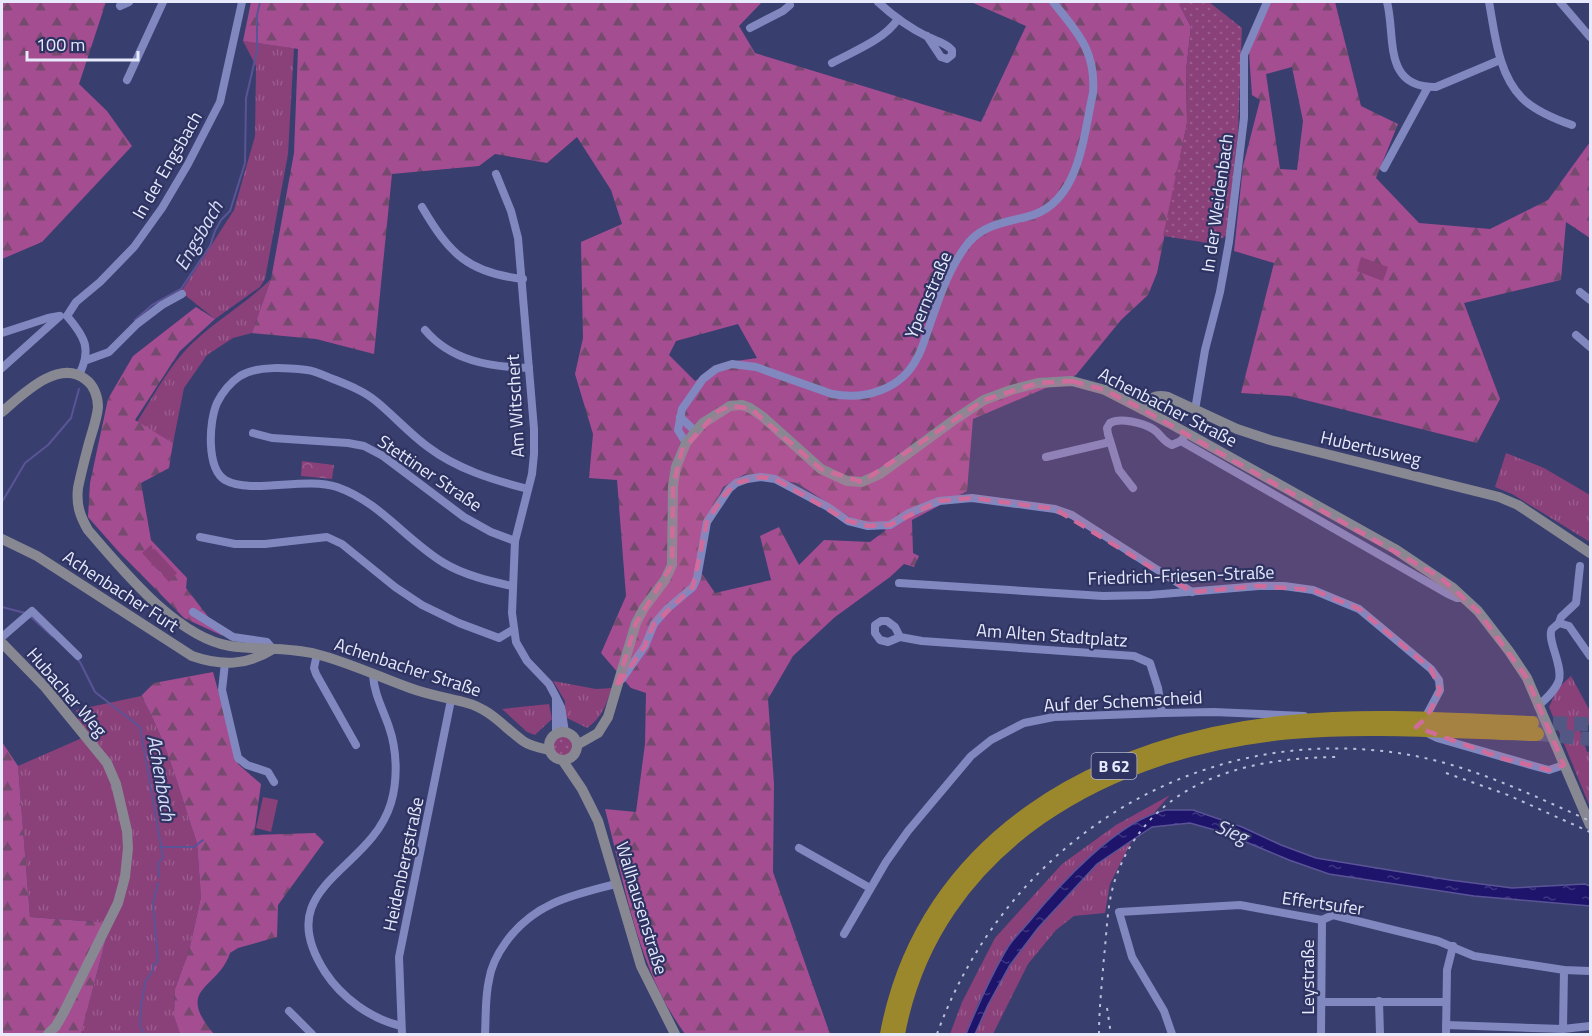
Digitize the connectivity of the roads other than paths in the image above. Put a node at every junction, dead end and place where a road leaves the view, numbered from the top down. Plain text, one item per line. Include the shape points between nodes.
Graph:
1 (129, 2) edge
2 (163, 2) edge
3 (242, 2) edge
4 (791, 2) edge
5 (878, 2) edge
6 (1053, 2) edge
7 (1267, 2) edge
8 (1387, 2) edge
9 (1489, 2) edge
10 (1560, 2) edge
11 (120, 6) dead end
12 (898, 19) junction
13 (750, 28) dead end
14 (927, 36) dead end
15 (1590, 37) edge
16 (1500, 60) junction
17 (832, 63) dead end
18 (127, 80) dead end
19 (1428, 87) junction
20 (1572, 125) dead end
21 (1384, 168) dead end
22 (496, 174) dead end
23 (422, 207) dead end
24 (523, 279) junction
25 (1580, 292) dead end
26 (182, 294) dead end
27 (1590, 300) edge
28 (63, 316) junction
29 (425, 330) dead end
30 (2, 333) edge
31 (1576, 335) dead end
32 (1590, 347) edge
33 (87, 360) junction
34 (2, 368) edge
35 (529, 368) junction
36 (80, 375) junction
37 (1142, 409) junction
38 (1195, 410) junction
39 (2, 412) edge
40 (680, 417) junction
41 (695, 431) junction
42 (253, 433) dead end
43 (1184, 437) junction
44 (1110, 442) junction
45 (686, 443) junction
46 (1046, 457) dead end
47 (1133, 488) dead end
48 (528, 489) junction
49 (200, 537) dead end
50 (2, 539) edge
51 (515, 541) junction
52 (1590, 554) edge
53 (1580, 566) dead end
54 (899, 583) dead end
55 (512, 586) junction
56 (1192, 592) junction
57 (193, 612) dead end
58 (1559, 623) junction
59 (514, 628) junction
60 (2, 637) edge
61 (900, 637) dead end
62 (2, 643) edge
63 (273, 649) junction
64 (317, 654) junction
65 (78, 656) dead end
66 (1590, 656) edge
67 (225, 663) junction
68 (373, 675) junction
69 (616, 688) junction
70 (451, 700) junction
71 (1538, 706) junction
72 (1162, 712) junction
73 (1416, 727) junction
74 (1474, 727) junction
75 (1535, 729) tunnel mouth
76 (563, 742) junction
77 (356, 745) dead end
78 (562, 760) junction
79 (1564, 765) junction
80 (274, 782) dead end
81 (582, 789) junction
82 (1590, 825) edge
83 (798, 848) dead end
84 (616, 884) junction
85 (870, 888) junction
86 (1322, 920) junction
87 (844, 934) dead end
88 (1453, 946) junction
89 (1564, 970) junction
90 (1590, 970) edge
91 (1379, 1001) junction
92 (1322, 1002) junction
93 (1446, 1002) junction
94 (289, 1011) dead end
95 (1446, 1025) junction
96 (1590, 1026) edge
97 (1563, 1029) junction
98 (402, 1030) edge
99 (48, 1035) edge
100 (312, 1035) edge
101 (485, 1035) edge
102 (675, 1035) edge
103 (887, 1035) edge
104 (898, 1035) edge
105 (1172, 1035) edge
106 (1321, 1035) edge
107 (1380, 1035) edge
108 (1446, 1035) edge

1 - 11 street
2 - 18 street
3 - 28 street, In der Engsbach via 220,102 188,164 134,247
4 - 13 street via 783,11
5 - 12 street
6 - 40 street, Ypernstraße via 1083,39 1093,67 1092,93 1074,171 1051,206 1030,216 998,223 971,240 955,262 918,358 904,376 878,392 844,396 756,367 732,364 703,379
7 - 38 street, In der Weidenbach via 1245,55 1244,118 1229,242
8 - 19 street via 1396,65 1416,84
9 - 16 street
10 - 15 street
12 - 14 street
12 - 17 street via 881,36
16 - 19 street
16 - 20 street via 1523,98 1549,116
19 - 21 street
22 - 24 street, Am Witschert via 518,238
23 - 24 street via 460,258 497,277
24 - 35 street, Am Witschert
25 - 27 street
26 - 33 street via 145,318 109,352
28 - 30 street
28 - 33 street via 82,335
28 - 34 street, In der Engsbach
29 - 35 street via 449,351 476,362
31 - 32 street
33 - 36 street
35 - 48 street, Am Witschert via 534,429
36 - 39 main road via 51,376
36 - 63 main road, Achenbacher Straße via 92,387 98,404 77,494 79,512 88,530 143,590 194,632 229,645
37 - 38 main road, Hubertusweg via 1157,395
37 - 41 main road, Achenbacher Straße via 1087,384 1053,381 1024,386 972,407 880,474 862,482 847,481 821,469 764,417 742,405 730,406 710,417
37 - 43 main road, Achenbacher Straße
38 - 52 main road, Hubertusweg via 1270,440 1499,497
40 - 41 street
40 - 45 street via 678,430
41 - 45 main road, Achenbacher Straße
42 - 51 street, Stettiner Straße via 364,446 464,516
43 - 44 street via 1172,445 1154,430 1118,420 1107,429
43 - 71 main road, Achenbacher Straße via 1440,577 1478,611 1509,651 1527,678
44 - 46 street
44 - 47 street via 1119,470
45 - 69 main road, Achenbacher Straße via 673,486 672,565 636,623
48 - 51 street, Am Witschert
48 - 55 street via 460,466 429,448 375,400 310,370 252,371 223,393 216,406 212,455 220,476 250,485 328,484 379,510 445,564
49 - 59 street via 235,544 265,544 327,537 342,544 422,605 500,638
50 - 67 main road, Achenbacher Furt via 37,556 182,651 203,660
51 - 55 street, Am Witschert
53 - 58 street via 1576,603
54 - 56 street, Friedrich-Friesen-Straße via 1104,596
55 - 59 street, Am Witschert
56 - 69 street via 1072,515 1055,509 972,498 939,501 890,525 868,526 848,521 775,479 747,479 736,483 722,498 707,522 693,587 654,624 645,646
56 - 73 street, Friedrich-Friesen-Straße via 1284,586 1313,590 1359,609 1439,680 1440,690 1427,717
57 - 63 street, Achenbacher Straße via 233,637 267,642
58 - 66 street via 1569,626
58 - 71 street via 1550,636 1560,664 1559,681
59 - 76 street, Am Witschert via 516,642 527,661 549,684 561,707
60 - 65 street, Hubacher Weg via 32,611
61 - 72 street, Am Alten Stadtplatz via 1134,656 1150,663
62 - 99 main road, Hubacher Weg via 45,687 107,763 128,831 125,877 118,903 64,1012
63 - 64 main road, Achenbacher Straße
63 - 67 main road, Achenbacher Furt via 256,659
64 - 68 main road, Achenbacher Straße
64 - 77 street, Achenbacher Straße via 316,674
67 - 80 street via 222,690 238,758 268,772
68 - 70 main road, Achenbacher Straße
68 - 98 street via 394,746 390,805 378,829 356,857 316,895 308,922 314,952 332,982 373,1015
69 - 76 main road, Achenbacher Straße via 608,717 598,733
70 - 76 main road, Achenbacher Straße via 481,708 516,735
70 - 98 street, Heidenbergstraße via 399,957
71 - 79 main road, Achenbacher Straße
72 - 73 street, Auf der Schemscheid via 1280,714
72 - 85 street, Auf der Schemscheid via 1054,717 1024,723 990,740 971,756 908,831
73 - 79 street via 1437,738 1501,758 1549,770
74 - 75 highway, B 62
74 - 103 highway, B 62 via 1351,718 1257,726 1166,747 1068,787 1005,830 953,886 909,961
74 - 104 highway, B 62 via 1351,729 1259,736 1169,757 1073,796 1020,831 961,892 919,965
76 - 78 main road, Achenbacher Straße
76 - 78 main road via 553,757
76 - 81 main road, Wallhausenstraße
78 - 81 main road, Wallhausenstraße
79 - 82 main road, Achenbacher Straße
81 - 84 main road, Wallhausenstraße via 598,821
83 - 85 street
84 - 101 street via 561,899 536,912 514,931 489,978
84 - 102 main road, Wallhausenstraße via 641,966
85 - 87 street, Auf der Schemscheid
86 - 88 street, Effertsufer via 1333,915
86 - 92 street, Leystraße
86 - 105 street, Effertsufer via 1240,905 1119,912 1132,957 1164,1011
88 - 89 street, Effertsufer via 1474,956
88 - 93 street
89 - 90 street, Effertsufer
89 - 97 street
91 - 92 street
91 - 93 street
91 - 107 street
92 - 106 street, Leystraße
93 - 95 street
94 - 100 street
95 - 97 street
95 - 108 street
96 - 97 street

